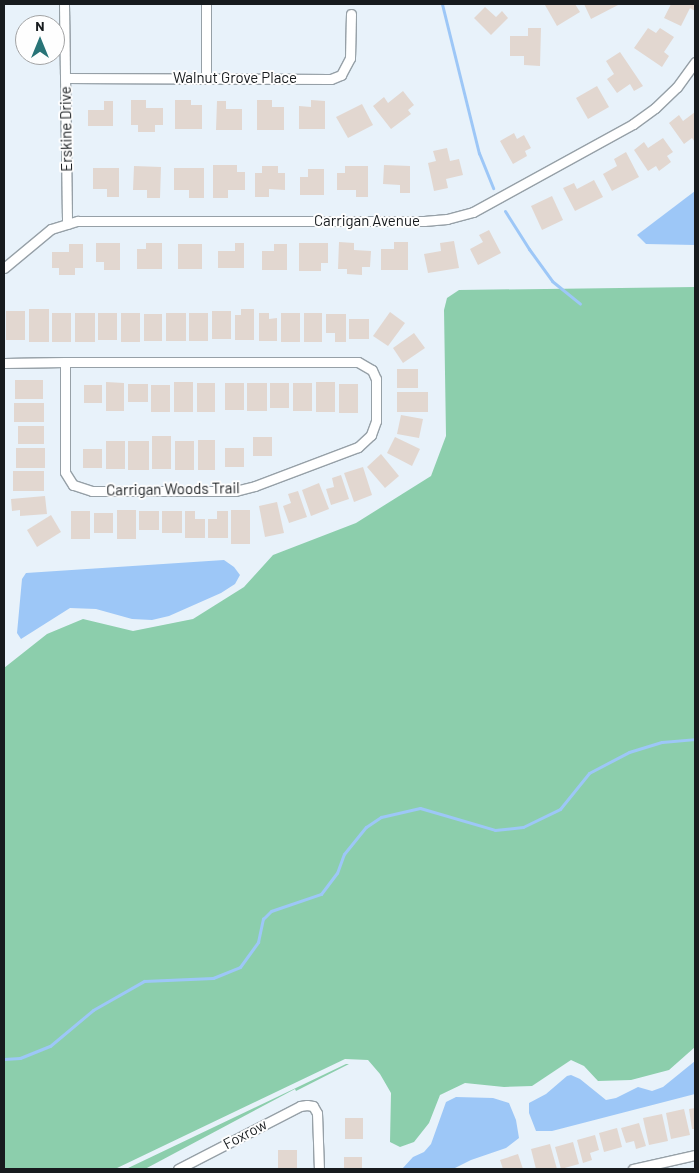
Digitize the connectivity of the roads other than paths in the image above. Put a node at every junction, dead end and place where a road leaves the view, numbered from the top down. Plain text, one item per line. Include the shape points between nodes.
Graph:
1 (64, 4) edge
2 (206, 4) edge
3 (351, 14) dead end
4 (695, 62) edge
5 (65, 78) junction
6 (206, 78) junction
7 (67, 224) junction
8 (4, 268) edge
9 (65, 362) junction
10 (4, 363) edge
11 (695, 1155) edge
12 (190, 1166) edge
13 (178, 1169) edge
14 (318, 1169) edge
15 (633, 1169) edge

1 - 5 street, Erskine Drive
2 - 6 street
3 - 6 street, Walnut Grove Place via 350,58 341,74 330,79
4 - 7 street, Carrigan Avenue via 677,87 633,124 493,203 448,219 424,222 94,221
5 - 6 street, Walnut Grove Place
5 - 7 street, Erskine Drive
7 - 8 street, Carrigan Avenue via 51,230
9 - 9 street, Carrigan Woods Trail via 358,362 372,370 376,379 376,421 371,435 358,447 248,488 235,491 92,491 73,486 65,472
9 - 10 street, Carrigan Woods Trail
11 - 15 street
12 - 13 street, Foxrow
12 - 14 street, Foxrow via 300,1106 313,1106 318,1122

